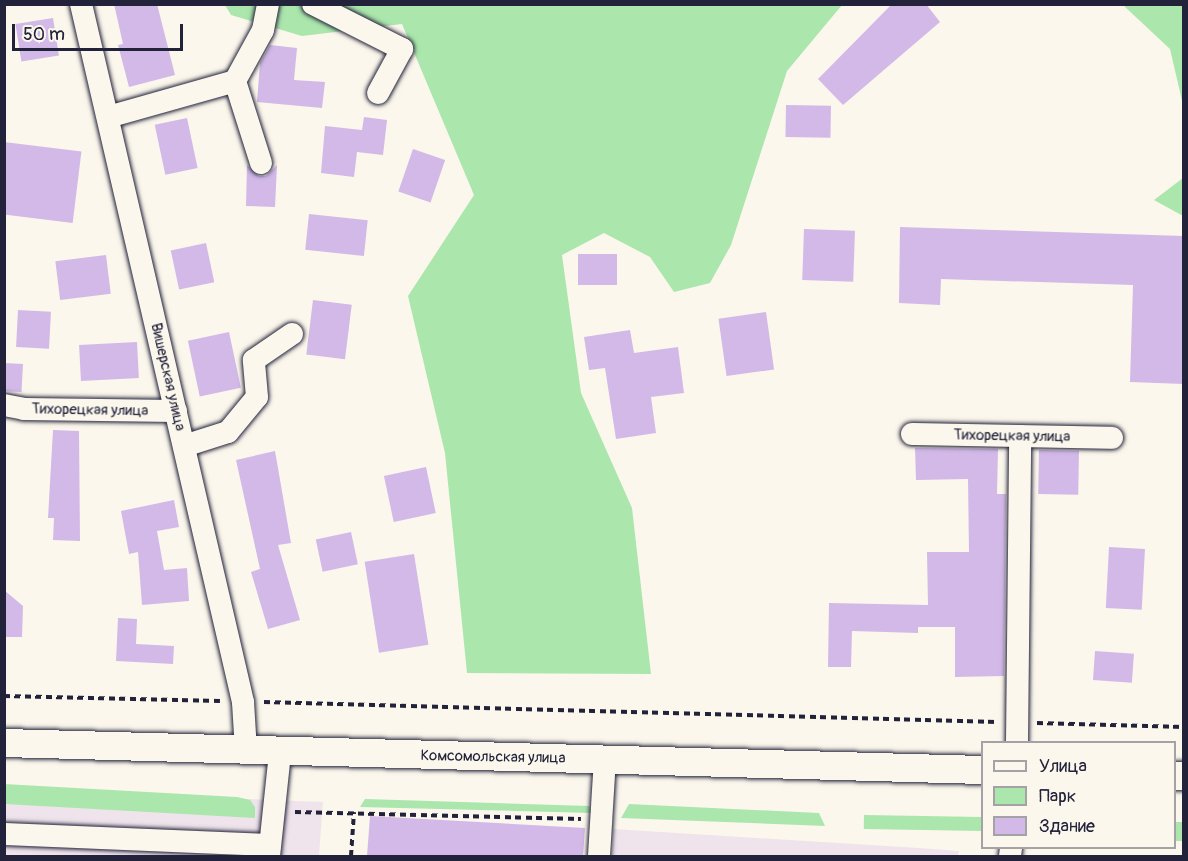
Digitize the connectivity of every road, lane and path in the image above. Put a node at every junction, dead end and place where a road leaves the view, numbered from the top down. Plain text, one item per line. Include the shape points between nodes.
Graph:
1 (81, 4) edge
2 (268, 4) edge
3 (313, 4) edge
4 (235, 81) junction
5 (378, 93) dead end
6 (108, 117) junction
7 (261, 163) dead end
8 (291, 334) dead end
9 (4, 405) edge
10 (176, 411) junction
11 (912, 434) dead end
12 (1020, 436) junction
13 (1112, 438) dead end
14 (184, 447) junction
15 (4, 696) edge
16 (243, 702) junction
17 (1184, 727) edge
18 (1018, 732) edge
19 (4, 743) edge
20 (246, 751) junction
21 (280, 753) junction
22 (605, 759) junction
23 (981, 770) edge
24 (273, 812) junction
25 (354, 812) junction
26 (603, 820) junction
27 (4, 834) edge
28 (269, 851) edge
29 (351, 856) edge
30 (599, 856) edge

1 - 6 street, Вишерская улица
2 - 4 street via 263,30
3 - 5 street via 402,49
4 - 6 street
4 - 7 street
6 - 10 street, Вишерская улица
8 - 14 street via 254,360 257,397 228,432
9 - 10 street, Тихорецкая улица via 24,409
10 - 14 street, Вишерская улица
11 - 12 street, Тихорецкая улица
12 - 13 street, Тихорецкая улица
12 - 18 street
14 - 16 street, Вишерская улица
15 - 16 path
16 - 18 path
16 - 20 street, Вишерская улица
17 - 18 path
19 - 20 main road, Комсомольская улица
20 - 21 main road, Комсомольская улица
21 - 22 main road, Комсомольская улица
21 - 24 street
22 - 23 main road, Комсомольская улица
22 - 26 street
24 - 25 path
24 - 28 street
25 - 26 path
25 - 29 path
26 - 30 street
27 - 28 street

